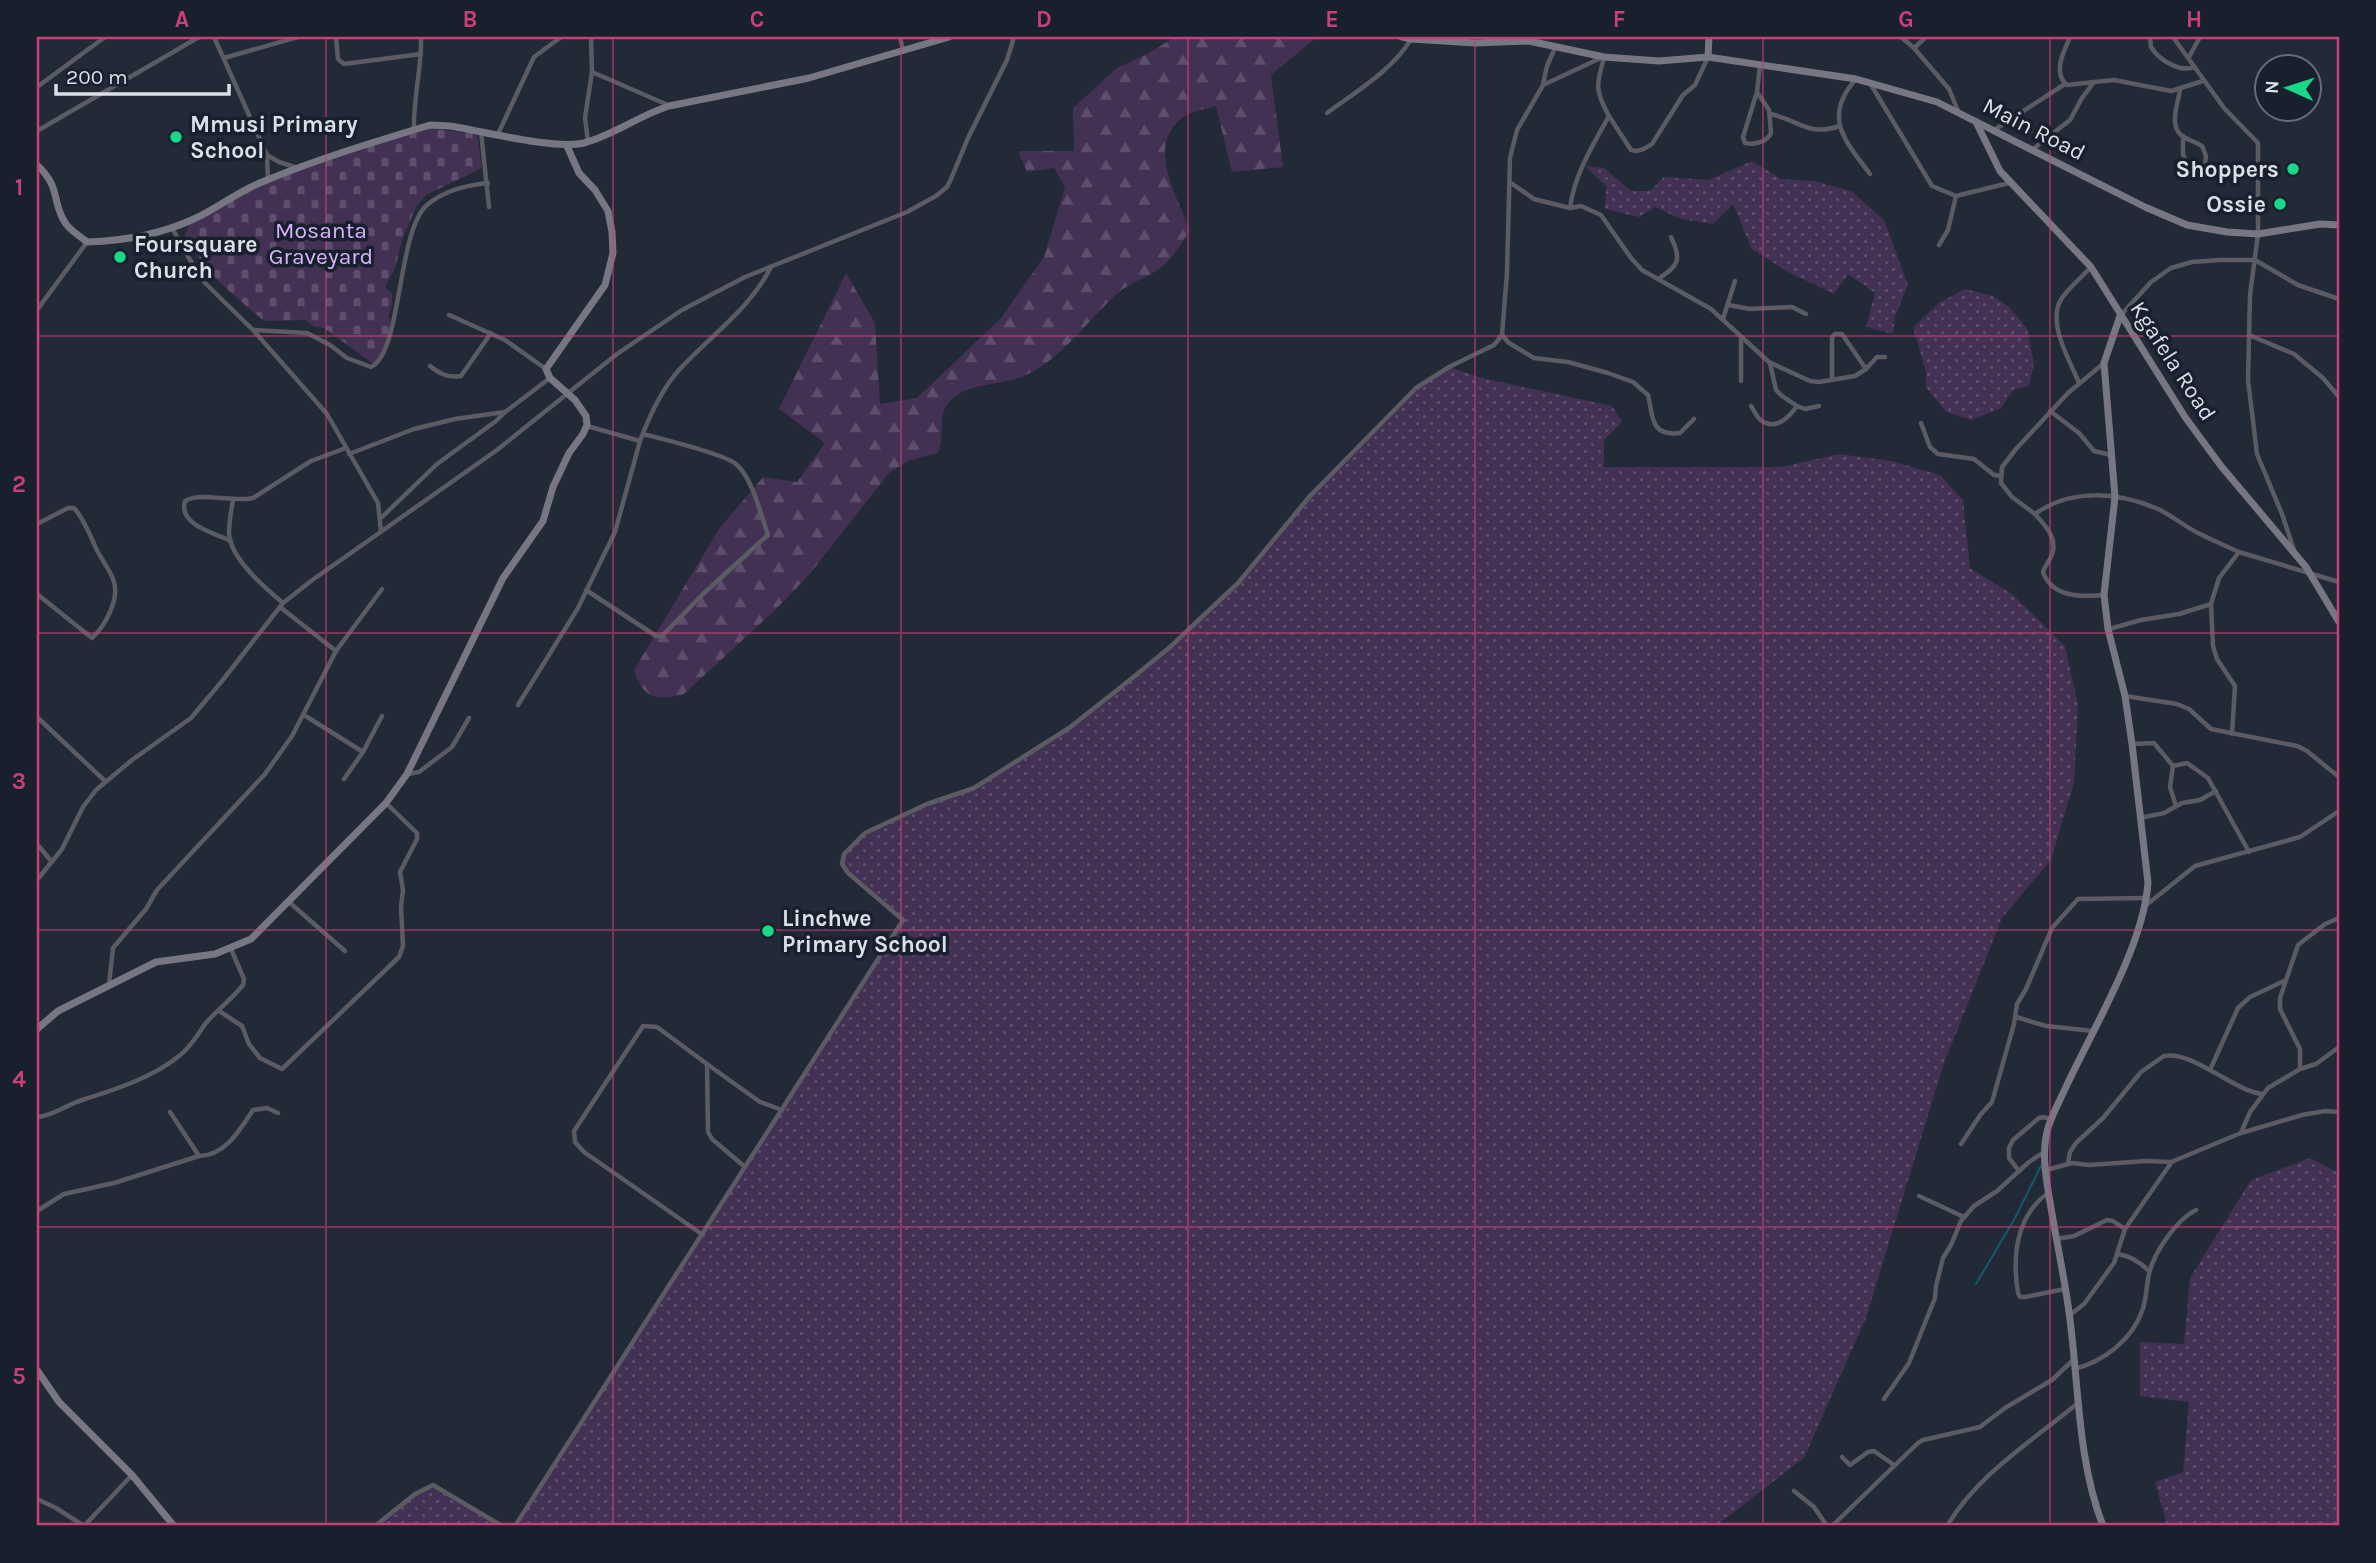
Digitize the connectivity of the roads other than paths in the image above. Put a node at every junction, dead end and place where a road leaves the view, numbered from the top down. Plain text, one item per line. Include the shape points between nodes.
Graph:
1 (105, 37) edge
2 (199, 37) edge
3 (214, 37) edge
4 (298, 37) edge
5 (335, 37) edge
6 (421, 37) edge
7 (561, 37) edge
8 (590, 37) edge
9 (900, 37) edge
10 (949, 37) edge
11 (1014, 37) edge
12 (1402, 37) edge
13 (1709, 37) edge
14 (1901, 37) edge
15 (1926, 37) edge
16 (2070, 37) edge
17 (2150, 37) edge
18 (2173, 37) edge
19 (2200, 37) edge
20 (1411, 39) junction
21 (1528, 39) edge
22 (1556, 46) junction
23 (1914, 48) junction
24 (903, 50) junction
25 (421, 54) junction
26 (1604, 57) junction
27 (1708, 57) junction
28 (224, 58) junction
29 (2189, 58) junction
30 (1760, 64) junction
31 (2195, 67) junction
32 (592, 72) junction
33 (1856, 79) junction
34 (2203, 81) junction
35 (1870, 82) junction
36 (2094, 82) junction
37 (2065, 84) junction
38 (1543, 85) junction
39 (37, 87) edge
40 (2180, 90) junction
41 (1757, 92) junction
42 (669, 106) junction
43 (1958, 111) junction
44 (1327, 113) dead end
45 (1770, 114) junction
46 (1609, 116) junction
47 (1976, 122) junction
48 (1840, 126) junction
49 (414, 130) junction
50 (37, 131) edge
51 (481, 131) junction
52 (1994, 131) junction
53 (498, 134) junction
54 (2183, 136) junction
55 (588, 142) junction
56 (567, 146) junction
57 (2033, 149) junction
58 (267, 155) junction
59 (37, 165) edge
60 (299, 168) junction
61 (1870, 174) dead end
62 (268, 180) junction
63 (488, 183) junction
64 (1510, 183) junction
65 (2009, 183) junction
66 (1955, 196) junction
67 (489, 207) dead end
68 (1570, 208) junction
69 (2339, 225) edge
70 (172, 228) junction
71 (2258, 234) junction
72 (1671, 237) dead end
73 (87, 242) junction
74 (1939, 245) dead end
75 (2255, 260) junction
76 (772, 266) junction
77 (2091, 267) junction
78 (1658, 279) junction
79 (1734, 281) dead end
80 (2339, 299) edge
81 (1728, 305) junction
82 (37, 310) edge
83 (449, 314) dead end
84 (1806, 314) dead end
85 (2120, 316) junction
86 (1723, 319) junction
87 (253, 330) junction
88 (491, 333) junction
89 (1502, 335) junction
90 (2249, 335) junction
91 (1741, 338) junction
92 (1885, 357) dead end
93 (1770, 363) junction
94 (2104, 363) junction
95 (430, 366) dead end
96 (546, 369) junction
97 (1867, 369) junction
98 (550, 378) junction
99 (1832, 380) junction
100 (1741, 381) dead end
101 (2079, 383) junction
102 (568, 393) junction
103 (2339, 397) edge
104 (1797, 405) junction
105 (1751, 406) dead end
106 (1819, 406) dead end
107 (2050, 411) junction
108 (505, 412) junction
109 (1694, 419) dead end
110 (1920, 423) dead end
111 (586, 425) junction
112 (643, 434) junction
113 (640, 441) junction
114 (347, 451) junction
115 (2110, 455) junction
116 (2000, 476) junction
117 (2115, 497) junction
118 (233, 500) junction
119 (2035, 514) junction
120 (381, 518) junction
121 (37, 524) edge
122 (381, 532) junction
123 (231, 541) junction
124 (2294, 551) junction
125 (2239, 552) junction
126 (2310, 572) junction
127 (2339, 582) edge
128 (382, 589) dead end
129 (586, 590) junction
130 (37, 594) edge
131 (2104, 595) junction
132 (2211, 604) junction
133 (282, 605) junction
134 (2339, 622) edge
135 (2108, 629) junction
136 (335, 652) junction
137 (2125, 696) junction
138 (518, 705) dead end
139 (304, 715) junction
140 (382, 716) dead end
141 (37, 717) edge
142 (469, 718) dead end
143 (2232, 734) junction
144 (2132, 744) junction
145 (363, 752) junction
146 (2173, 766) junction
147 (407, 774) junction
148 (2339, 776) edge
149 (344, 779) dead end
150 (105, 781) junction
151 (2216, 791) junction
152 (386, 803) junction
153 (2176, 806) junction
154 (2339, 811) edge
155 (2140, 818) junction
156 (37, 844) edge
157 (2249, 852) junction
158 (52, 862) junction
159 (37, 880) edge
160 (289, 902) junction
161 (2146, 902) junction
162 (2339, 918) edge
163 (231, 949) junction
164 (345, 951) dead end
165 (2284, 981) junction
166 (109, 984) junction
167 (219, 1011) junction
168 (2016, 1017) junction
169 (37, 1029) edge
170 (2093, 1031) junction
171 (2339, 1047) edge
172 (707, 1064) junction
173 (2300, 1069) junction
174 (2210, 1070) junction
175 (2262, 1094) junction
176 (782, 1110) junction
177 (170, 1112) dead end
178 (2339, 1112) edge
179 (278, 1113) dead end
180 (37, 1117) edge
181 (2051, 1119) junction
182 (2241, 1133) junction
183 (1961, 1144) dead end
184 (2045, 1151) junction
185 (199, 1156) junction
186 (2171, 1162) junction
187 (2068, 1164) junction
188 (745, 1167) junction
189 (2046, 1170) junction
190 (2019, 1171) junction
191 (2049, 1192) junction
192 (1919, 1196) dead end
193 (2196, 1209) dead end
194 (37, 1211) edge
195 (1964, 1217) junction
196 (2125, 1229) junction
197 (703, 1235) junction
198 (2056, 1239) junction
199 (2118, 1254) junction
200 (2149, 1272) junction
201 (2065, 1289) junction
202 (2070, 1315) junction
203 (2074, 1364) junction
204 (37, 1370) edge
205 (1884, 1399) dead end
206 (2078, 1403) junction
207 (1842, 1457) dead end
208 (1894, 1465) junction
209 (132, 1475) junction
210 (1794, 1491) dead end
211 (37, 1499) edge
212 (84, 1526) edge
213 (174, 1526) edge
214 (375, 1526) edge
215 (502, 1526) edge
216 (516, 1526) edge
217 (1829, 1526) edge
218 (1947, 1526) edge
219 (2103, 1526) edge

1 - 39 street
2 - 50 street
3 - 28 street
4 - 28 street
5 - 25 street via 338,59 344,64
6 - 25 street
7 - 53 street via 534,57
8 - 32 street
9 - 24 street
10 - 24 street
11 - 76 street via 947,187 906,212
12 - 20 street, Main Road
13 - 27 street
14 - 23 street
15 - 23 street
16 - 37 street via 2059,67
17 - 31 street via 2151,47 2160,57 2183,69
18 - 29 street
19 - 29 street
20 - 21 street, Main Road via 1475,43
20 - 44 street via 1399,57
21 - 22 street, Main Road
22 - 26 street, Main Road
22 - 38 street
23 - 43 street via 1949,89
24 - 42 street via 809,78
25 - 49 street
26 - 27 street, Main Road via 1660,61
26 - 38 street
26 - 46 street via 1598,90
27 - 30 street, Main Road
27 - 46 street via 1695,85 1648,147 1631,150
28 - 58 street
29 - 31 street
30 - 33 street, Main Road
30 - 41 street
31 - 34 street
32 - 42 street
32 - 55 street via 585,118
33 - 35 street, Main Road
33 - 48 street via 1841,97
34 - 40 street
34 - 71 street via 2258,143
35 - 43 street, Main Road
35 - 66 street via 1932,187
36 - 37 street
36 - 40 street via 2114,80
36 - 57 street via 2070,120
37 - 52 street
38 - 64 street via 1511,146
40 - 54 street via 2175,121
41 - 45 street
41 - 45 street via 1746,122 1745,143 1769,137
42 - 55 street
43 - 47 street, Main Road
45 - 48 street via 1810,130
46 - 68 street via 1576,181
47 - 52 street, Main Road
47 - 65 street, Kgafela Road
48 - 61 street
49 - 51 street via 430,125
49 - 60 street
51 - 53 street
51 - 63 street
52 - 57 street, Main Road
53 - 56 street
54 - 54 street via 2202,146 2205,165 2198,168 2186,162
55 - 56 street
56 - 96 street via 579,173 608,211 613,253 605,285
57 - 71 street, Main Road via 2187,225
58 - 60 street
58 - 62 street
59 - 73 street via 54,185 66,225
60 - 62 street
62 - 70 street
63 - 67 street
63 - 87 street via 459,189 425,206 413,229 388,343 377,364 372,367 354,361 307,333
64 - 68 street via 1534,199
64 - 89 street
65 - 66 street
65 - 77 street, Kgafela Road
66 - 74 street via 1948,230
68 - 78 street via 1581,206 1601,215 1631,258
69 - 71 street, Main Road
70 - 73 street via 130,239
70 - 87 street via 205,283
71 - 75 street
72 - 78 street via 1677,261
73 - 82 street
75 - 80 street via 2298,285
75 - 85 street via 2192,262 2171,268 2151,282
75 - 90 street
76 - 102 street via 721,288 654,328
76 - 112 street via 751,299 678,371
77 - 85 street, Kgafela Road
77 - 101 street via 2060,301 2057,312 2061,338
78 - 86 street
79 - 81 street
81 - 84 street via 1792,307
81 - 86 street
83 - 88 street
85 - 94 street
85 - 124 street, Kgafela Road via 2221,466
86 - 91 street
87 - 114 street via 317,401
88 - 95 street via 461,376 440,374
88 - 96 street
89 - 109 street via 1535,358 1568,362 1633,382 1648,395 1652,420 1668,432 1680,433
89 - 176 street via 1489,349 1416,388 1310,496 1238,583 1170,647 1069,728 974,788 865,833 844,854 842,864 848,873 903,920
90 - 103 street via 2294,354
90 - 124 street via 2248,380 2257,454
91 - 93 street
91 - 100 street
92 - 97 street via 1877,357
93 - 99 street via 1810,381
93 - 104 street via 1776,390
94 - 101 street
94 - 115 street
96 - 98 street
97 - 99 street
97 - 99 street via 1842,334 1835,334
98 - 102 street
98 - 108 street
101 - 107 street
102 - 111 street via 586,416
102 - 122 street
104 - 105 street via 1783,422 1767,423
104 - 106 street via 1805,409
107 - 115 street via 2094,451
107 - 116 street via 2002,467
108 - 114 street via 414,429
108 - 120 street via 437,464
110 - 116 street via 1938,454 1974,459
111 - 113 street
111 - 147 street via 553,487 543,521 503,578
112 - 113 street
112 - 129 street via 737,465 751,488 768,536 662,636
113 - 129 street via 615,532
114 - 118 street via 311,461 253,498
114 - 120 street via 379,503
115 - 117 street
116 - 119 street via 2012,497
117 - 119 street via 2066,498
117 - 125 street via 2161,510
117 - 131 street
118 - 123 street
118 - 123 street via 190,498 183,507 191,521
119 - 131 street via 2053,540 2054,550 2043,572 2046,580 2068,594
120 - 122 street
121 - 130 street via 74,508 113,578 115,595 92,638
122 - 133 street
123 - 133 street via 256,580
124 - 126 street, Kgafela Road
125 - 126 street
125 - 132 street via 2219,578
126 - 127 street
126 - 134 street, Kgafela Road
128 - 136 street
129 - 138 street
131 - 135 street
132 - 135 street
132 - 143 street via 2213,646 2235,686
133 - 136 street
133 - 150 street via 191,718
135 - 137 street
136 - 139 street
137 - 143 street via 2177,704 2211,729
137 - 144 street
139 - 145 street
139 - 166 street via 265,775 157,890 114,946
140 - 145 street
141 - 150 street
142 - 147 street via 452,747 419,772
143 - 148 street via 2297,746
144 - 146 street via 2154,743
144 - 155 street
145 - 149 street
146 - 151 street via 2187,763 2195,767
146 - 153 street via 2170,787
147 - 152 street
150 - 158 street via 83,807
151 - 153 street
151 - 157 street
152 - 160 street
152 - 167 street via 417,833 400,872 403,946 399,957 282,1069 254,1053 242,1026
153 - 155 street
154 - 157 street via 2300,837
155 - 161 street
156 - 158 street
157 - 161 street via 2195,866
158 - 159 street
160 - 163 street via 251,939
160 - 164 street
161 - 168 street via 2078,899 2052,928 2017,1004
161 - 170 street via 2136,936
162 - 165 street via 2298,945
163 - 166 street via 156,962
163 - 167 street via 243,985
165 - 173 street via 2280,1009 2297,1041
165 - 174 street via 2238,1008
166 - 169 street via 58,1011
167 - 180 street via 189,1048 163,1067
168 - 170 street
168 - 183 street via 1993,1102
170 - 181 street
171 - 173 street
172 - 176 street via 760,1102
172 - 188 street via 708,1132
172 - 197 street via 657,1027 643,1026 574,1131 575,1142 584,1152
173 - 175 street
174 - 175 street via 2243,1090
174 - 187 street via 2169,1055 2151,1064 2076,1143
175 - 182 street
176 - 188 street
177 - 185 street
178 - 182 street via 2302,1115
179 - 185 street via 267,1108 253,1110 229,1142 216,1153
181 - 184 street
181 - 190 street via 2039,1118 2011,1144 2009,1158
182 - 186 street
184 - 189 street
184 - 190 street
185 - 194 street via 64,1194
186 - 187 street
186 - 196 street
187 - 189 street
188 - 197 street
189 - 191 street
190 - 195 street
191 - 198 street
191 - 201 street via 2032,1206 2023,1225 2016,1255 2018,1293 2025,1297
192 - 195 street
193 - 200 street via 2175,1226
195 - 205 street via 1943,1258 1935,1298 1909,1363
196 - 198 street via 2107,1220
196 - 199 street
197 - 216 street
198 - 201 street
199 - 200 street via 2141,1263
199 - 202 street via 2084,1304
200 - 203 street via 2142,1312 2134,1327 2109,1353 2091,1364
201 - 202 street
202 - 203 street
203 - 206 street
203 - 208 street via 1980,1427 1923,1440
204 - 209 street via 59,1402
206 - 218 street via 1979,1483
206 - 219 street via 2089,1477
207 - 208 street via 1850,1465 1874,1451
208 - 217 street
209 - 212 street
209 - 213 street
210 - 217 street
211 - 212 street
214 - 215 street via 433,1485

